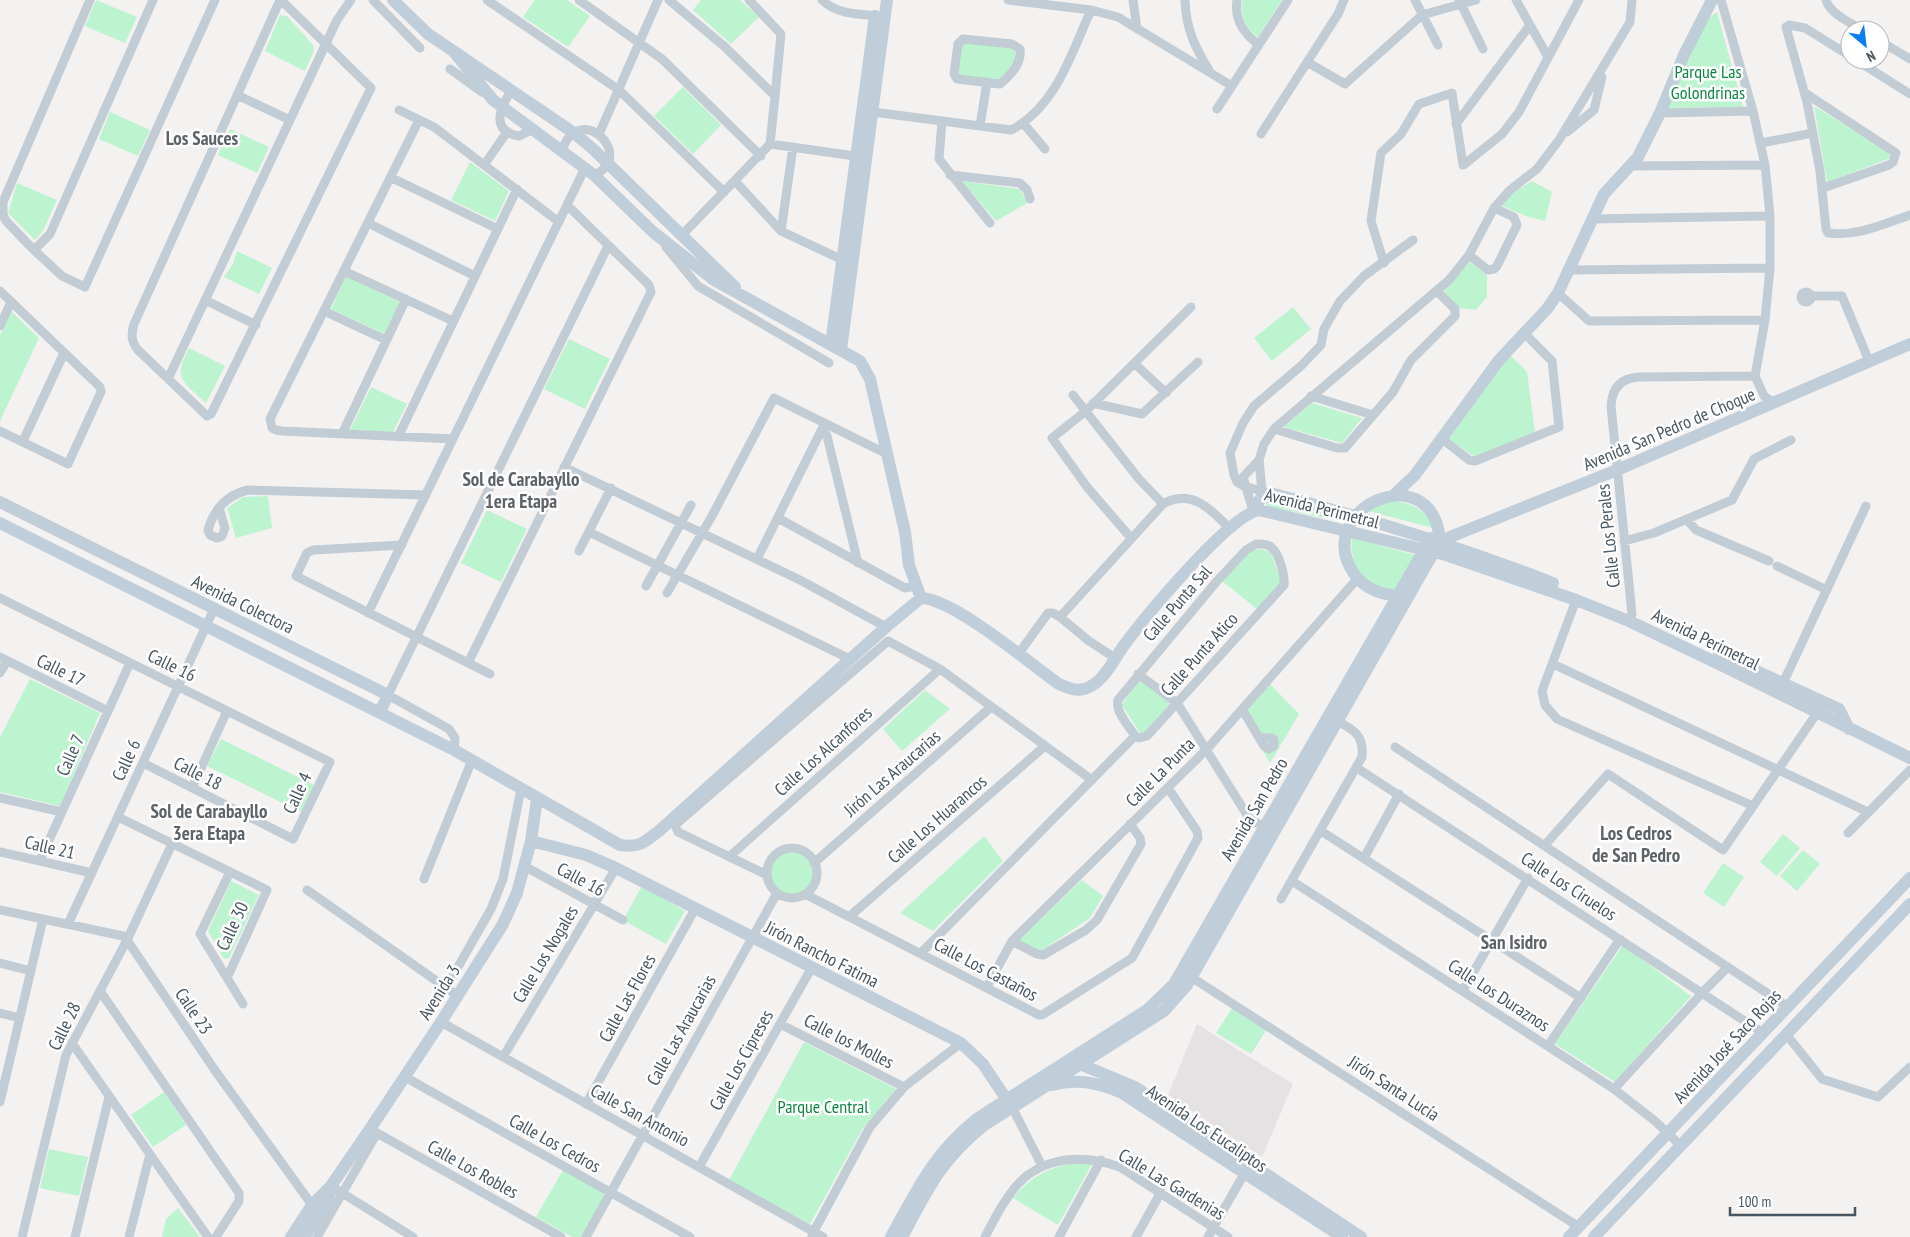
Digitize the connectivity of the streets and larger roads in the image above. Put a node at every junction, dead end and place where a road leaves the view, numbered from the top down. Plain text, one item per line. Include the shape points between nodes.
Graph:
1 (90, 0) edge
2 (153, 0) edge
3 (215, 0) edge
4 (281, 0) edge
5 (351, 0) edge
6 (373, 0) edge
7 (393, 0) edge
8 (487, 0) edge
9 (578, 0) edge
10 (658, 0) edge
11 (669, 0) edge
12 (749, 0) edge
13 (822, 0) edge
14 (887, 0) edge
15 (1008, 0) edge
16 (1073, 0) edge
17 (1134, 0) edge
18 (1185, 0) edge
19 (1237, 0) edge
20 (1288, 0) edge
21 (1344, 0) edge
22 (1414, 0) edge
23 (1476, 0) edge
24 (1516, 0) edge
25 (1632, 0) edge
26 (1712, 0) edge
27 (1721, 0) edge
28 (1826, 0) edge
29 (1577, 1) edge
30 (1460, 2) edge
31 (1066, 7) junction
32 (1091, 10) junction
33 (1422, 15) junction
34 (880, 16) junction
35 (1846, 20) edge
36 (1530, 25) junction
37 (1137, 29) junction
38 (639, 42) junction
39 (325, 45) junction
40 (1259, 45) junction
41 (1438, 45) dead end
42 (1890, 47) edge
43 (420, 48) dead end
44 (1483, 50) dead end
45 (1840, 50) edge
46 (454, 52) junction
47 (1548, 57) junction
48 (1910, 59) edge
49 (1307, 62) junction
50 (1605, 65) junction
51 (450, 69) dead end
52 (1872, 70) edge
53 (1211, 73) junction
54 (987, 82) junction
55 (1232, 86) junction
56 (511, 90) junction
57 (619, 90) junction
58 (1805, 93) junction
59 (1910, 94) edge
60 (237, 95) junction
61 (775, 96) junction
62 (497, 103) junction
63 (1217, 109) dead end
64 (399, 110) dead end
65 (1753, 111) junction
66 (873, 112) junction
67 (1660, 113) junction
68 (290, 120) junction
69 (419, 120) junction
70 (942, 121) junction
71 (1023, 124) junction
72 (1456, 124) junction
73 (980, 126) junction
74 (533, 129) junction
75 (507, 132) junction
76 (574, 133) junction
77 (1813, 133) junction
78 (600, 134) junction
79 (1261, 134) dead end
80 (1559, 140) junction
81 (1761, 143) junction
82 (770, 144) junction
83 (793, 147) junction
84 (1045, 149) dead end
85 (562, 151) junction
86 (761, 156) junction
87 (862, 157) junction
88 (608, 163) junction
89 (484, 165) junction
90 (1765, 165) junction
91 (1630, 166) junction
92 (589, 172) junction
93 (950, 175) junction
94 (390, 177) junction
95 (735, 181) junction
96 (1823, 188) junction
97 (517, 189) junction
98 (724, 192) junction
99 (1030, 199) dead end
100 (567, 205) junction
101 (1494, 208) junction
102 (1910, 215) edge
103 (1770, 216) junction
104 (1591, 219) junction
105 (559, 222) junction
106 (368, 223) junction
107 (990, 223) dead end
108 (498, 229) junction
109 (781, 231) junction
110 (652, 232) junction
111 (680, 236) junction
112 (1413, 240) dead end
113 (608, 246) junction
114 (34, 250) junction
115 (1469, 255) junction
116 (847, 262) junction
117 (1384, 263) junction
118 (1770, 268) junction
119 (1569, 270) junction
120 (344, 271) junction
121 (475, 276) junction
122 (0, 291) edge
123 (1438, 291) junction
124 (1558, 293) junction
125 (1811, 296) dead end
126 (746, 297) junction
127 (406, 299) junction
128 (205, 300) junction
129 (11, 302) junction
130 (1191, 307) dead end
131 (324, 311) junction
132 (1765, 320) junction
133 (453, 321) junction
134 (256, 325) junction
135 (0, 326) edge
136 (1524, 333) junction
137 (386, 340) junction
138 (1910, 344) edge
139 (836, 347) junction
140 (64, 353) junction
141 (1870, 361) junction
142 (829, 362) dead end
143 (1198, 362) dead end
144 (1134, 363) junction
145 (1755, 376) junction
146 (168, 379) junction
147 (1166, 394) junction
148 (1073, 395) dead end
149 (1311, 396) junction
150 (1093, 403) junction
151 (1774, 404) junction
152 (1086, 411) junction
153 (1373, 415) junction
154 (824, 426) junction
155 (1274, 429) junction
156 (0, 431) edge
157 (342, 434) junction
158 (398, 437) junction
159 (1441, 438) junction
160 (453, 439) junction
161 (1792, 440) dead end
162 (23, 441) junction
163 (887, 454) junction
164 (1259, 460) junction
165 (564, 467) junction
166 (1617, 470) junction
167 (1414, 475) junction
168 (1244, 486) junction
169 (611, 488) junction
170 (1268, 492) junction
171 (426, 495) junction
172 (1394, 495) junction
173 (1419, 501) junction
174 (0, 502) edge
175 (1163, 504) junction
176 (690, 505) dead end
177 (1866, 506) dead end
178 (219, 508) dead end
179 (1253, 511) junction
180 (1356, 515) junction
181 (778, 518) junction
182 (1686, 519) junction
183 (681, 522) junction
184 (0, 523) edge
185 (1229, 528) junction
186 (1475, 528) junction
187 (589, 532) junction
188 (1347, 532) junction
189 (702, 533) junction
190 (1131, 538) junction
191 (1624, 542) junction
192 (402, 544) junction
193 (1432, 545) junction
194 (579, 551) dead end
195 (1474, 553) junction
196 (757, 560) junction
197 (1769, 561) dead end
198 (858, 562) junction
199 (658, 565) junction
200 (1777, 566) dead end
201 (678, 575) junction
202 (1358, 578) junction
203 (1284, 585) joint
204 (646, 586) dead end
205 (916, 586) junction
206 (1827, 590) junction
207 (668, 592) dead end
208 (1403, 594) junction
209 (0, 598) edge
210 (921, 598) junction
211 (1576, 600) junction
212 (214, 609) junction
213 (368, 613) junction
214 (1060, 617) junction
215 (1631, 618) junction
216 (206, 627) junction
217 (886, 627) junction
218 (417, 637) junction
219 (1022, 649) dead end
220 (1115, 658) junction
221 (3, 659) edge
222 (850, 659) junction
223 (130, 663) junction
224 (468, 663) junction
225 (1553, 664) junction
226 (940, 669) junction
227 (0, 673) edge
228 (490, 674) dead end
229 (1138, 674) junction
230 (1783, 683) junction
231 (178, 686) junction
232 (388, 695) junction
233 (1177, 703) junction
234 (992, 707) junction
235 (1242, 709) junction
236 (108, 711) junction
237 (227, 711) junction
238 (380, 712) junction
239 (1817, 713) junction
240 (1336, 721) junction
241 (1849, 729) junction
242 (1135, 736) junction
243 (1260, 738) dead end
244 (1045, 746) junction
245 (1394, 747) dead end
246 (1207, 748) junction
247 (454, 750) junction
248 (1910, 758) edge
249 (472, 760) junction
250 (330, 762) joint
251 (143, 763) junction
252 (1357, 768) junction
253 (1778, 769) junction
254 (1910, 770) edge
255 (1092, 780) junction
256 (192, 788) junction
257 (1168, 788) junction
258 (521, 789) junction
259 (1400, 794) junction
260 (0, 798) edge
261 (537, 799) junction
262 (1753, 806) junction
263 (62, 812) junction
264 (1868, 812) junction
265 (118, 817) junction
266 (1130, 824) junction
267 (1269, 830) junction
268 (1321, 831) junction
269 (1848, 833) dead end
270 (293, 839) joint
271 (531, 841) junction
272 (172, 844) junction
273 (1544, 846) junction
274 (0, 852) edge
275 (729, 857) junction
276 (1364, 858) junction
277 (40, 860) junction
278 (814, 862) junction
279 (524, 866) junction
280 (616, 868) junction
281 (230, 872) junction
282 (92, 873) junction
283 (767, 875) junction
284 (1528, 878) junction
285 (1910, 878) edge
286 (424, 879) dead end
287 (1292, 880) junction
288 (307, 890) dead end
289 (777, 893) junction
290 (805, 894) junction
291 (1281, 899) dead end
292 (594, 904) junction
293 (695, 909) junction
294 (0, 910) edge
295 (1908, 911) edge
296 (849, 917) junction
297 (43, 919) junction
298 (622, 920) dead end
299 (68, 924) junction
300 (751, 938) junction
301 (1620, 939) junction
302 (127, 940) junction
303 (1012, 941) junction
304 (1492, 941) junction
305 (920, 953) junction
306 (0, 963) edge
307 (1728, 967) junction
308 (811, 969) junction
309 (31, 971) junction
310 (228, 976) junction
311 (1191, 977) junction
312 (987, 987) junction
313 (446, 988) junction
314 (1178, 988) junction
315 (1463, 990) junction
316 (100, 991) junction
317 (1702, 993) junction
318 (458, 996) junction
319 (1581, 998) junction
320 (243, 1004) dead end
321 (1161, 1006) junction
322 (1788, 1007) junction
323 (0, 1013) edge
324 (20, 1018) junction
325 (441, 1022) junction
326 (780, 1024) junction
327 (1763, 1033) junction
328 (1786, 1034) junction
329 (72, 1043) junction
330 (961, 1043) junction
331 (1548, 1046) junction
332 (503, 1057) junction
333 (1068, 1060) junction
334 (5, 1061) edge
335 (1081, 1064) junction
336 (1910, 1067) edge
337 (404, 1077) junction
338 (904, 1087) junction
339 (1043, 1088) junction
340 (1614, 1089) junction
341 (110, 1097) junction
342 (0, 1102) edge
343 (1010, 1103) junction
344 (586, 1104) junction
345 (373, 1131) junction
346 (1668, 1133) junction
347 (642, 1135) junction
348 (1680, 1146) junction
349 (150, 1154) junction
350 (1102, 1160) junction
351 (1042, 1166) junction
352 (699, 1167) junction
353 (1244, 1174) junction
354 (331, 1186) junction
355 (611, 1192) junction
356 (1161, 1192) junction
357 (343, 1194) junction
358 (312, 1205) junction
359 (1579, 1227) junction
360 (1214, 1228) junction
361 (813, 1234) edge
362 (22, 1237) edge
363 (75, 1237) edge
364 (129, 1237) edge
365 (208, 1237) edge
366 (216, 1237) edge
367 (291, 1237) edge
368 (304, 1237) edge
369 (317, 1237) edge
370 (413, 1237) edge
371 (561, 1237) edge
372 (586, 1237) edge
373 (690, 1237) edge
374 (823, 1237) edge
375 (891, 1237) edge
376 (902, 1237) edge
377 (985, 1237) edge
378 (1059, 1237) edge
379 (1136, 1237) edge
380 (1208, 1237) edge
381 (1228, 1237) edge
382 (1342, 1237) edge
383 (1361, 1237) edge
384 (1569, 1237) edge
385 (1594, 1237) edge

1 - 114 street via 3,202 6,221
2 - 114 street via 50,234
3 - 114 street via 85,287 62,276
4 - 39 street
4 - 60 street
5 - 39 street
6 - 43 street
7 - 46 street via 428,34
8 - 57 street
9 - 38 street
10 - 38 street
11 - 61 street via 718,41
12 - 61 street via 781,34
13 - 34 street via 840,12
14 - 34 street
15 - 31 street
16 - 31 street
17 - 37 street
18 - 53 street via 1186,22
19 - 40 street via 1238,19 1250,38
20 - 40 street
21 - 49 street
22 - 33 street
23 - 30 street
24 - 36 street
25 - 50 street via 1630,22
26 - 67 street
27 - 65 street
28 - 35 street via 1827,6
29 - 47 street
30 - 33 street
30 - 44 street
31 - 32 street
32 - 37 street via 1118,17
32 - 71 street via 1052,95
33 - 41 street
33 - 49 street via 1345,84
34 - 66 street
34 - 87 street
36 - 47 street
36 - 72 street
37 - 53 street
38 - 57 street
38 - 86 street via 662,59
39 - 68 street
39 - 134 street via 371,88
40 - 55 street
42 - 48 street
45 - 58 street via 1801,26 1787,26
46 - 56 street
46 - 62 street
47 - 72 street via 1519,112 1502,134 1463,165
49 - 79 street
50 - 80 street
50 - 80 street via 1594,110
51 - 62 street
52 - 59 street
53 - 55 street
54 - 54 street via 954,77 959,40 1012,44 1020,49 1021,55 1008,78 1000,84
54 - 73 street
55 - 63 street
56 - 62 street
56 - 76 street
57 - 78 street
57 - 98 street
58 - 77 street
58 - 96 street via 1896,153 1889,165
60 - 68 street
60 - 146 street via 134,324 132,342
61 - 82 street
62 - 74 street
62 - 75 street via 500,122
64 - 69 street
65 - 67 street
65 - 81 street
66 - 70 street
66 - 87 street
67 - 91 street via 1638,157
68 - 128 street
69 - 89 street via 434,127
69 - 94 street
70 - 73 street
70 - 93 street via 939,159
71 - 73 street via 1011,130
71 - 84 street
72 - 117 street via 1452,92 1419,104 1401,134 1381,153 1371,221
74 - 75 street via 519,136
74 - 85 street
75 - 89 street
76 - 78 street via 584,130
76 - 85 street
76 - 88 street
77 - 81 street
77 - 96 street
78 - 88 street via 609,146
80 - 101 street via 1537,169 1510,190
81 - 90 street
82 - 83 street
82 - 86 street
83 - 87 street
83 - 109 street
85 - 92 street
86 - 95 street
87 - 116 street
88 - 92 street via 604,168
88 - 111 street
89 - 97 street
90 - 91 street
90 - 103 street
91 - 104 street via 1604,194
92 - 100 street
92 - 110 street
93 - 99 street via 1020,184
93 - 107 street
94 - 106 street
94 - 108 street
95 - 98 street
95 - 109 street
96 - 102 street via 1828,233 1863,232
97 - 105 street
97 - 108 street
98 - 111 street
100 - 105 street
100 - 113 street
101 - 115 street
101 - 115 street via 1514,216 1517,225 1497,266 1488,270
103 - 104 street
103 - 118 street
104 - 119 street
105 - 160 street
106 - 120 street
106 - 121 street
108 - 121 street
109 - 116 street
110 - 126 street via 714,280
110 - 142 street via 698,286
111 - 126 street
112 - 117 street
113 - 165 street via 649,284 651,292
113 - 218 street
115 - 123 street
116 - 139 street
117 - 168 street via 1364,276 1340,301 1324,329 1321,345 1254,406 1243,423 1230,453 1234,475
118 - 119 street
118 - 132 street
119 - 124 street
120 - 127 street
120 - 131 street
121 - 133 street
122 - 129 street
123 - 149 street
123 - 153 street via 1455,309 1455,316 1413,356 1392,392
124 - 132 street via 1590,321
124 - 136 street
125 - 141 street via 1842,296
126 - 139 street
127 - 133 street
127 - 137 street
128 - 134 street
128 - 146 street
129 - 135 street
129 - 140 street
130 - 144 street
131 - 137 street
131 - 157 street via 270,419 276,430
132 - 145 street
133 - 158 street
134 - 146 street via 211,414 207,416
136 - 159 street via 1499,360
136 - 159 street via 1552,361 1559,426 1475,462
137 - 157 street
138 - 141 street, Avenida San Pedro de Choque
139 - 163 street via 860,361 866,369
140 - 162 street
140 - 162 street via 100,387 101,392 68,464
141 - 151 street, Avenida San Pedro de Choque
143 - 147 street
144 - 147 street
144 - 150 street
145 - 151 street via 1764,396
145 - 166 street, Calle Los Perales via 1639,377 1624,380 1615,388 1611,406
147 - 150 street via 1142,414
148 - 152 street
149 - 153 street
149 - 155 street
150 - 152 street
151 - 166 street, Avenida San Pedro de Choque
152 - 175 street via 1139,479
152 - 190 street via 1055,435 1053,441
153 - 155 street via 1342,449
154 - 163 street
154 - 181 street
154 - 189 street via 774,398
154 - 198 street
155 - 164 street
156 - 162 street
157 - 158 street
158 - 160 street
159 - 167 street
160 - 171 street
161 - 182 street via 1754,459 1732,500
163 - 205 street
164 - 168 street via 1244,473
164 - 170 street
165 - 169 street
165 - 224 street
166 - 186 street, Avenida San Pedro de Choque
166 - 191 street, Calle Los Perales
167 - 172 street
167 - 173 street
168 - 170 street
168 - 179 street
169 - 183 street
169 - 187 street
170 - 179 street, Avenida Perimetral
170 - 180 street, Avenida Perimetral
171 - 178 street via 248,490 230,496
171 - 192 street
172 - 173 street
172 - 180 street via 1369,503
173 - 193 street via 1434,518
174 - 212 street, Avenida Colectora
175 - 185 street via 1183,498 1193,499 1212,510
175 - 190 street
176 - 183 street
177 - 206 street
179 - 185 street
179 - 188 street, Avenida Perimetral via 1269,511
180 - 188 street
180 - 193 street, Avenida Perimetral
181 - 196 street
181 - 198 street
182 - 191 street
182 - 197 street via 1696,530
183 - 189 street
183 - 199 street
184 - 216 street, Avenida Colectora
185 - 220 street via 1153,609
186 - 193 street, Avenida San Pedro de Choque
186 - 195 street via 1468,539
187 - 194 street
187 - 199 street
188 - 193 street, Avenida Perimetral
188 - 202 street via 1348,560
189 - 196 street
189 - 201 street
190 - 214 street
191 - 215 street, Calle Los Perales
192 - 213 street
192 - 213 street via 306,553 296,576 298,578
193 - 195 street, Avenida Perimetral
193 - 208 street, Avenida San Pedro
193 - 211 street, Avenida Perimetral
195 - 215 street, Avenida Perimetral
196 - 217 street
198 - 205 street via 905,588
199 - 201 street
199 - 204 street
200 - 206 street
201 - 207 street
201 - 222 street
202 - 208 street via 1376,591
202 - 235 street, Calle La Punta
203 - 229 street, Calle Punta Sal via 1274,551 1265,544 1256,544 1246,550
203 - 233 street, Calle Punta Atico
205 - 210 street
206 - 230 street
208 - 240 street, Avenida San Pedro
208 - 267 street, Avenida San Pedro
209 - 223 street, Calle 16
210 - 217 street, Avenida Colectora
210 - 220 street via 942,603 1071,690 1090,687
211 - 215 street, Avenida Perimetral
211 - 225 street
212 - 216 street, Calle 6
212 - 232 street, Avenida Colectora
213 - 218 street
214 - 219 street via 1048,613
214 - 220 street
215 - 230 street, Avenida Perimetral
215 - 239 street, Avenida Perimetral
216 - 231 street, Calle 6
216 - 238 street, Avenida Colectora
217 - 222 street, Avenida Colectora
218 - 224 street
218 - 232 street
221 - 227 street
221 - 236 street, Calle 17
222 - 261 street, Avenida Colectora via 646,842 633,847 620,844
223 - 231 street, Calle 16
223 - 236 street, Calle 7
224 - 228 street
225 - 253 street
225 - 262 street via 1542,691 1545,704 1556,719
226 - 234 street
226 - 275 street, Calle Los Alcanfores
226 - 275 street via 893,642 883,644 675,825 678,832
229 - 233 street
229 - 242 street, Calle Punta Sal via 1117,705
230 - 241 street, Avenida Perimetral via 1839,709
231 - 237 street, Calle 16
231 - 251 street, Calle 6
232 - 238 street
232 - 247 street, Avenida Colectora via 449,729 455,738
233 - 242 street, Calle Punta Atico via 1146,736
233 - 246 street
234 - 244 street
234 - 278 street, Jirón Las Araucarias
235 - 243 street
235 - 246 street, Calle La Punta
236 - 263 street, Calle 7
237 - 250 street, Calle 16
237 - 256 street
238 - 247 street, Avenida Colectora
239 - 241 street, Avenida Perimetral
239 - 253 street
240 - 252 street via 1360,734 1363,747
240 - 267 street, Avenida San Pedro
241 - 248 street, Avenida Perimetral
242 - 255 street, Calle Punta Atico
244 - 255 street
244 - 296 street, Calle Los Huarancos
245 - 273 street
246 - 257 street, Calle La Punta
246 - 267 street via 1249,818
247 - 249 street, Avenida Colectora
249 - 258 street, Avenida Colectora
249 - 286 street
250 - 270 street, Calle 4
251 - 256 street, Calle 18
251 - 265 street, Calle 6
252 - 259 street, Calle Los Ciruelos
252 - 268 street
253 - 262 street
253 - 264 street
254 - 264 street
255 - 305 street, Calle Punta Atico
256 - 270 street, Calle 18
257 - 266 street, Calle La Punta
257 - 312 street, Calle Los Castaños via 1197,830 1198,838 1132,958 1042,1015
258 - 261 street, Avenida Colectora
258 - 313 street via 503,879 491,909
259 - 276 street
259 - 284 street, Calle Los Ciruelos
260 - 263 street
261 - 271 street, Avenida 3
262 - 273 street via 1726,848 1721,850 1608,774
263 - 277 street, Calle 7
264 - 269 street
265 - 272 street
265 - 282 street, Calle 6
266 - 303 street, Calle La Punta
266 - 303 street via 1141,844 1097,920 1043,955
267 - 311 street, Avenida San Pedro
267 - 314 street, Avenida San Pedro
268 - 276 street
268 - 287 street
271 - 279 street, Avenida 3
271 - 280 street, Jirón Rancho Fatima via 586,855
272 - 281 street
272 - 302 street, Calle 28
273 - 307 street
274 - 277 street, Calle 21
275 - 283 street
276 - 304 street
277 - 282 street, Calle 21
278 - 283 street via 800,849 784,849 771,859
278 - 290 street via 815,881
279 - 292 street, Calle 16
279 - 318 street, Avenida 3 via 517,893 502,924
280 - 292 street, Calle Los Nogales
280 - 293 street, Jirón Rancho Fatima
281 - 310 street via 200,934
281 - 310 street, Calle 30 via 267,890
282 - 299 street, Calle 6
283 - 289 street via 770,886
284 - 301 street, Calle Los Ciruelos
284 - 304 street
285 - 322 street, Avenida José Saco Rojas
287 - 291 street
287 - 315 street, Calle Los Duraznos
288 - 313 street
289 - 290 street via 788,897
289 - 300 street, Calle Las Araucarias
290 - 296 street, Calle Los Castaños
292 - 298 street, Calle 16
292 - 332 street, Calle Los Nogales
293 - 300 street, Jirón Rancho Fatima
293 - 344 street, Calle Las Flores
294 - 297 street
295 - 328 street, Avenida José Saco Rojas
296 - 305 street, Calle Los Castaños
297 - 299 street
297 - 309 street
299 - 302 street via 123,936
300 - 308 street, Jirón Rancho Fatima
300 - 347 street, Calle Las Araucarias
301 - 317 street, Calle Los Ciruelos
301 - 319 street
302 - 316 street, Calle 28
302 - 358 street, Calle 23 via 214,1069
303 - 312 street, Calle La Punta
304 - 315 street
304 - 319 street
305 - 312 street, Calle Los Castaños
306 - 309 street
307 - 317 street
307 - 322 street
308 - 326 street, Calle Los Cipreses
308 - 330 street, Jirón Rancho Fatima
309 - 324 street
310 - 320 street
311 - 314 street, Avenida San Pedro
311 - 359 street, Jirón Santa Lucía
313 - 318 street
314 - 321 street, Avenida San Pedro
315 - 331 street, Calle Los Duraznos
316 - 329 street, Calle 28
316 - 366 street via 239,1194 239,1201
317 - 327 street, Calle Los Ciruelos
317 - 340 street
318 - 325 street, Avenida 3
319 - 331 street
321 - 333 street, Avenida San Pedro
321 - 335 street, Avenida San Pedro
322 - 327 street, Avenida José Saco Rojas
323 - 324 street
324 - 334 street
325 - 332 street, Calle San Antonio
325 - 337 street, Avenida 3
326 - 338 street, Calle los Molles
326 - 352 street, Calle Los Cipreses
327 - 346 street, Avenida José Saco Rojas
328 - 336 street via 1822,1079 1878,1097
328 - 348 street, Avenida José Saco Rojas
329 - 341 street
329 - 362 street, Calle 28 via 62,1070
330 - 338 street
330 - 343 street, Jirón Rancho Fatima via 984,1064
331 - 340 street, Calle Los Duraznos
332 - 344 street, Calle San Antonio
333 - 335 street, Avenida Los Eucaliptos
333 - 343 street, Avenida San Pedro
334 - 342 street
335 - 339 street, Avenida San Pedro
335 - 383 street, Avenida Los Eucaliptos via 1135,1087
337 - 345 street, Avenida 3
337 - 355 street, Calle Los Cedros
338 - 361 street via 870,1127
339 - 343 street, Avenida San Pedro
339 - 353 street, Avenida Los Eucaliptos via 1074,1081 1104,1085 1122,1093
340 - 346 street, Calle Los Duraznos
341 - 349 street
341 - 363 street
343 - 351 street, Jirón Rancho Fatima
343 - 375 street via 971,1123 939,1153
343 - 376 street via 947,1159
344 - 347 street, Calle San Antonio
345 - 354 street, Avenida 3
345 - 357 street
345 - 371 street, Calle Los Robles
346 - 348 street, Calle Los Duraznos
346 - 359 street, Avenida José Saco Rojas
347 - 352 street, Calle San Antonio
347 - 355 street, Calle Las Araucarias
348 - 385 street, Avenida José Saco Rojas
349 - 364 street
349 - 365 street
350 - 351 street, Calle Las Gardenias via 1060,1160
350 - 356 street, Calle Las Gardenias
350 - 378 street
351 - 377 street, Calle Las Gardenias via 1008,1195
352 - 361 street, Calle San Antonio
353 - 360 street
353 - 382 street, Avenida Los Eucaliptos
354 - 357 street
354 - 358 street, Avenida 3
354 - 368 street, Avenida 3 via 328,1201
355 - 372 street, Calle Las Araucarias
355 - 373 street, Calle Los Cedros
356 - 360 street, Calle Las Gardenias
356 - 379 street
357 - 369 street
357 - 370 street
358 - 367 street, Avenida 3
359 - 384 street, Avenida José Saco Rojas
360 - 380 street
360 - 381 street, Calle Las Gardenias
361 - 374 street, Calle San Antonio

